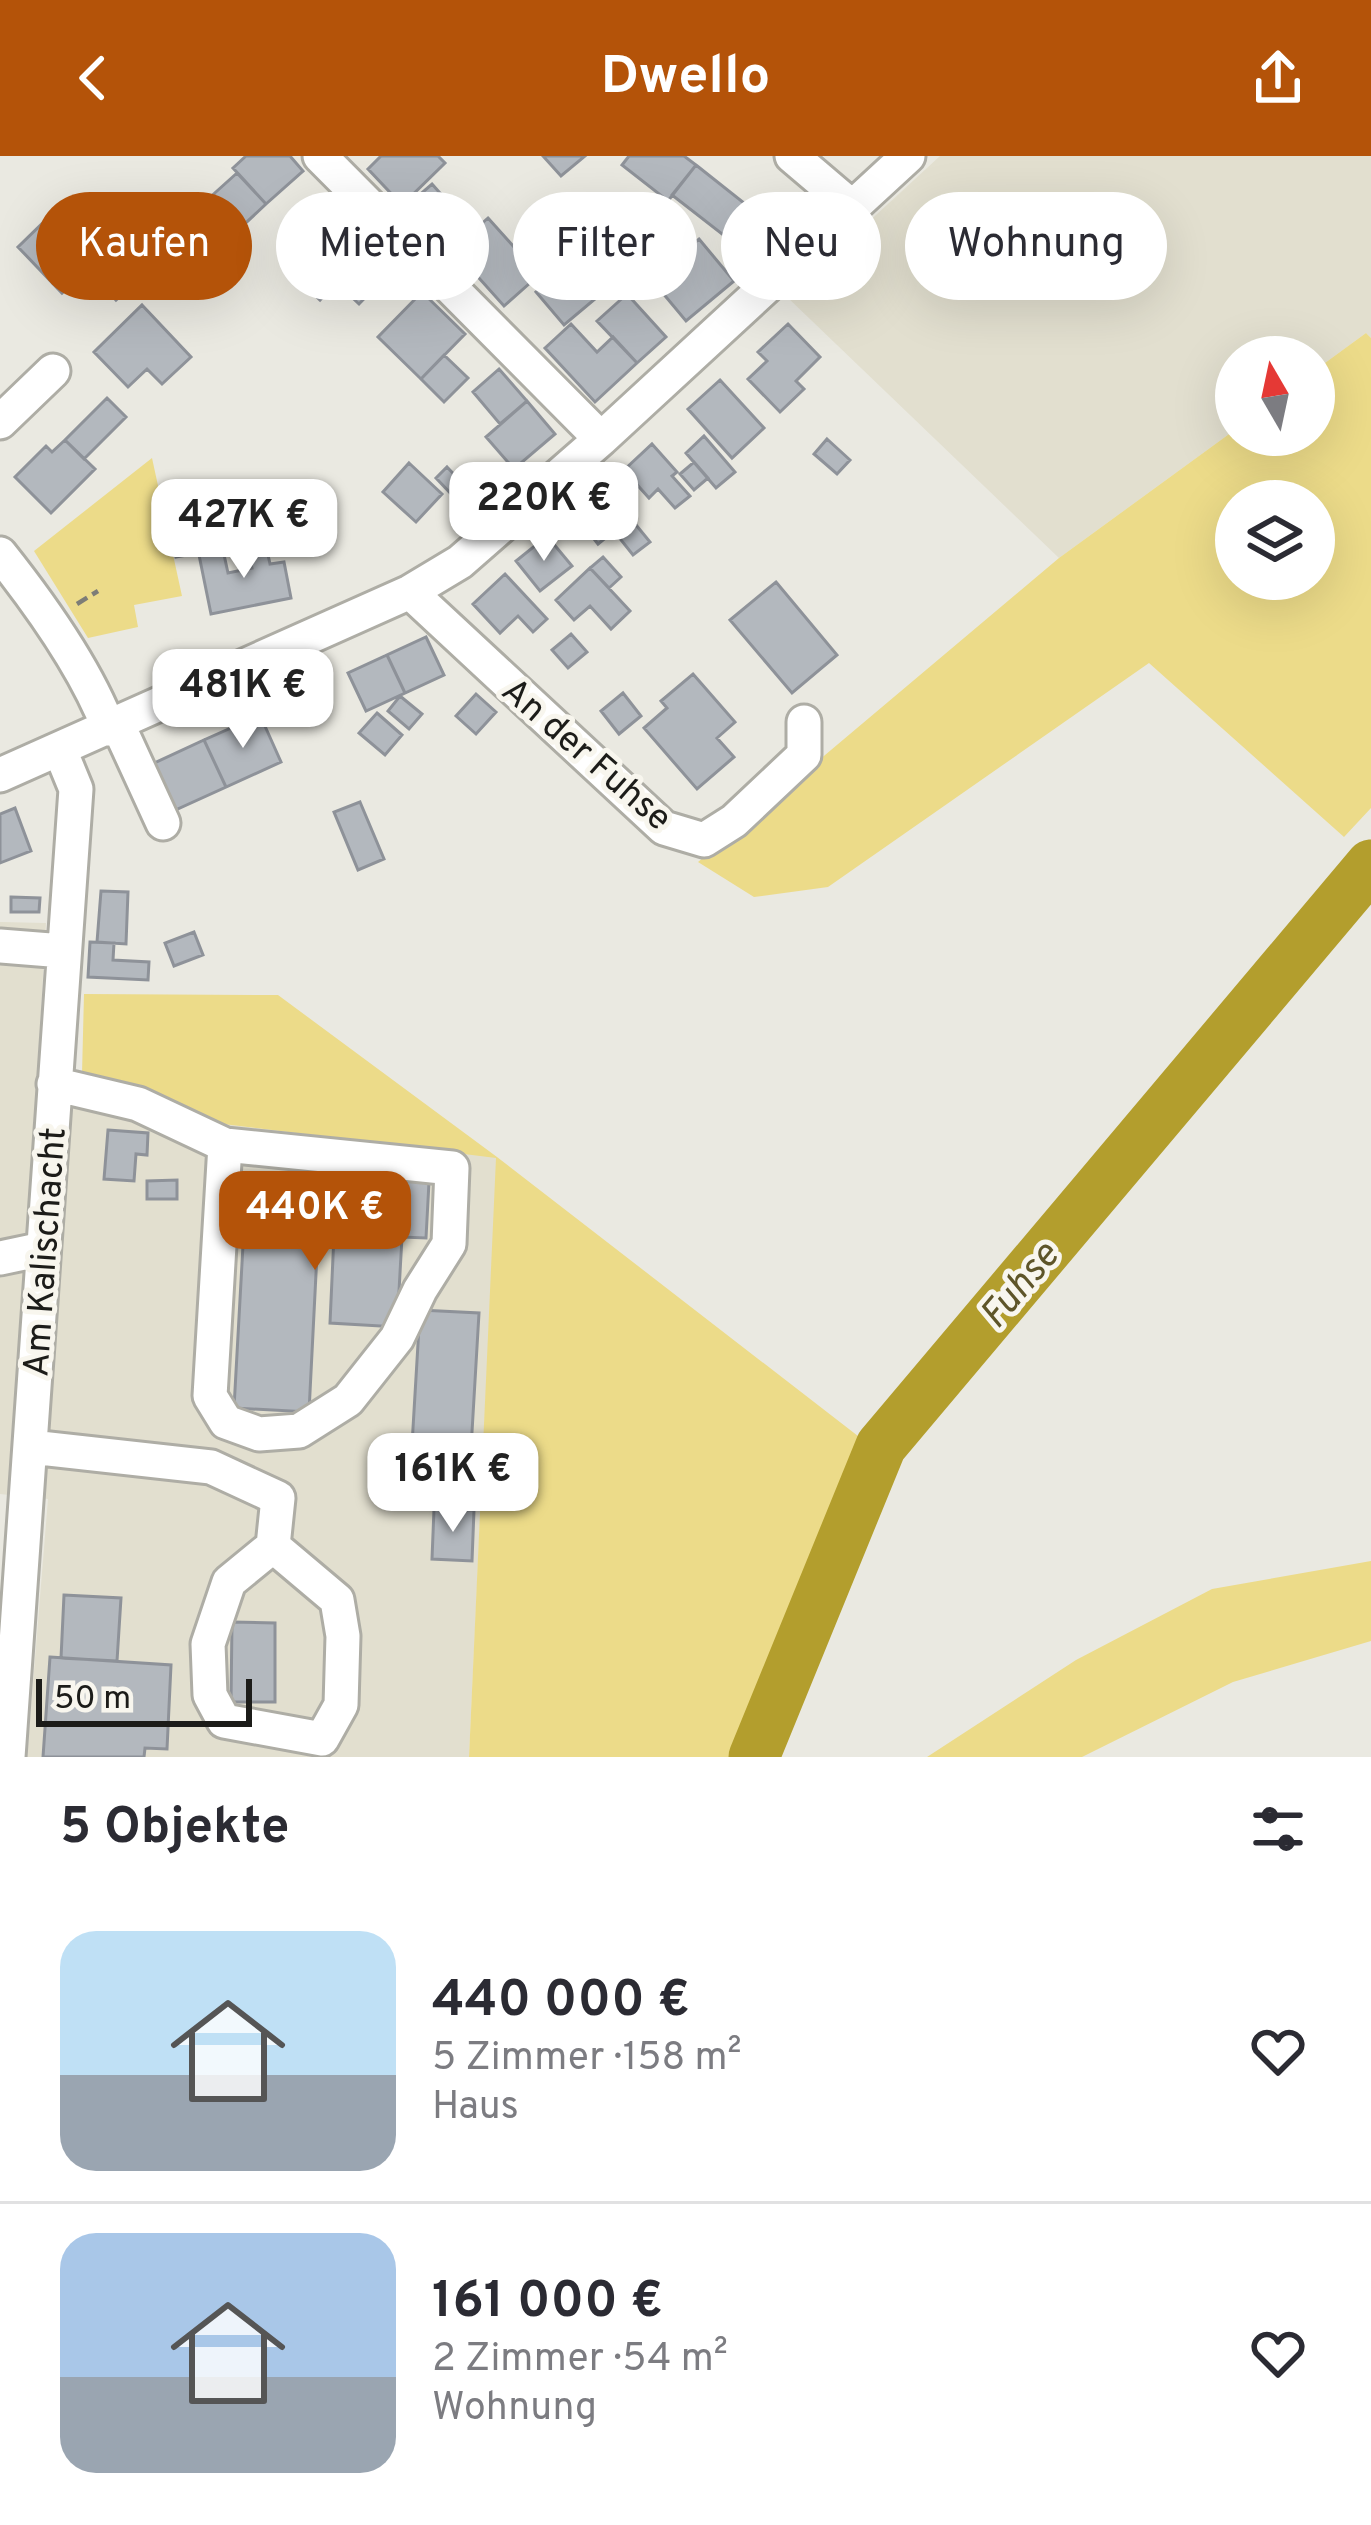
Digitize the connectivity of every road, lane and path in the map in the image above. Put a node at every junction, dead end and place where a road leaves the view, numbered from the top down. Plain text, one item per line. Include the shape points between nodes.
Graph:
1 (320, 156) edge
2 (793, 156) edge
3 (908, 156) edge
4 (835, 192) edge
5 (868, 192) edge
6 (751, 300) edge
7 (52, 371) dead end
8 (0, 422) edge
9 (601, 439) junction
10 (0, 554) edge
11 (410, 592) junction
12 (803, 722) dead end
13 (113, 727) junction
14 (60, 750) junction
15 (0, 775) edge
16 (163, 823) dead end
17 (0, 946) edge
18 (63, 951) junction
19 (54, 1084) junction
20 (225, 1145) junction
21 (43, 1249) junction
22 (0, 1258) edge
23 (20, 1468) edge
24 (273, 1546) junction
25 (8, 1757) edge

1 - 9 street
2 - 4 street
3 - 5 street
6 - 9 street
7 - 8 street
9 - 11 street via 460,562
10 - 13 street
11 - 12 street, An der Fuhse via 664,828 704,840 734,821 804,755
11 - 13 street
13 - 14 street
13 - 16 street
14 - 15 street
14 - 18 street, Am Kalischacht via 76,789
17 - 18 street
18 - 19 street, Am Kalischacht
19 - 20 street via 138,1104
19 - 21 street, Am Kalischacht
20 - 20 street via 210,1396 226,1422 259,1434 299,1431 348,1400 398,1338 449,1244 452,1168
21 - 22 street
21 - 23 street, Am Kalischacht
23 - 24 street via 211,1467 278,1498
23 - 25 street, Am Kalischacht
24 - 24 street via 229,1582 208,1644 210,1695 224,1720 322,1739 341,1705 337,1600

